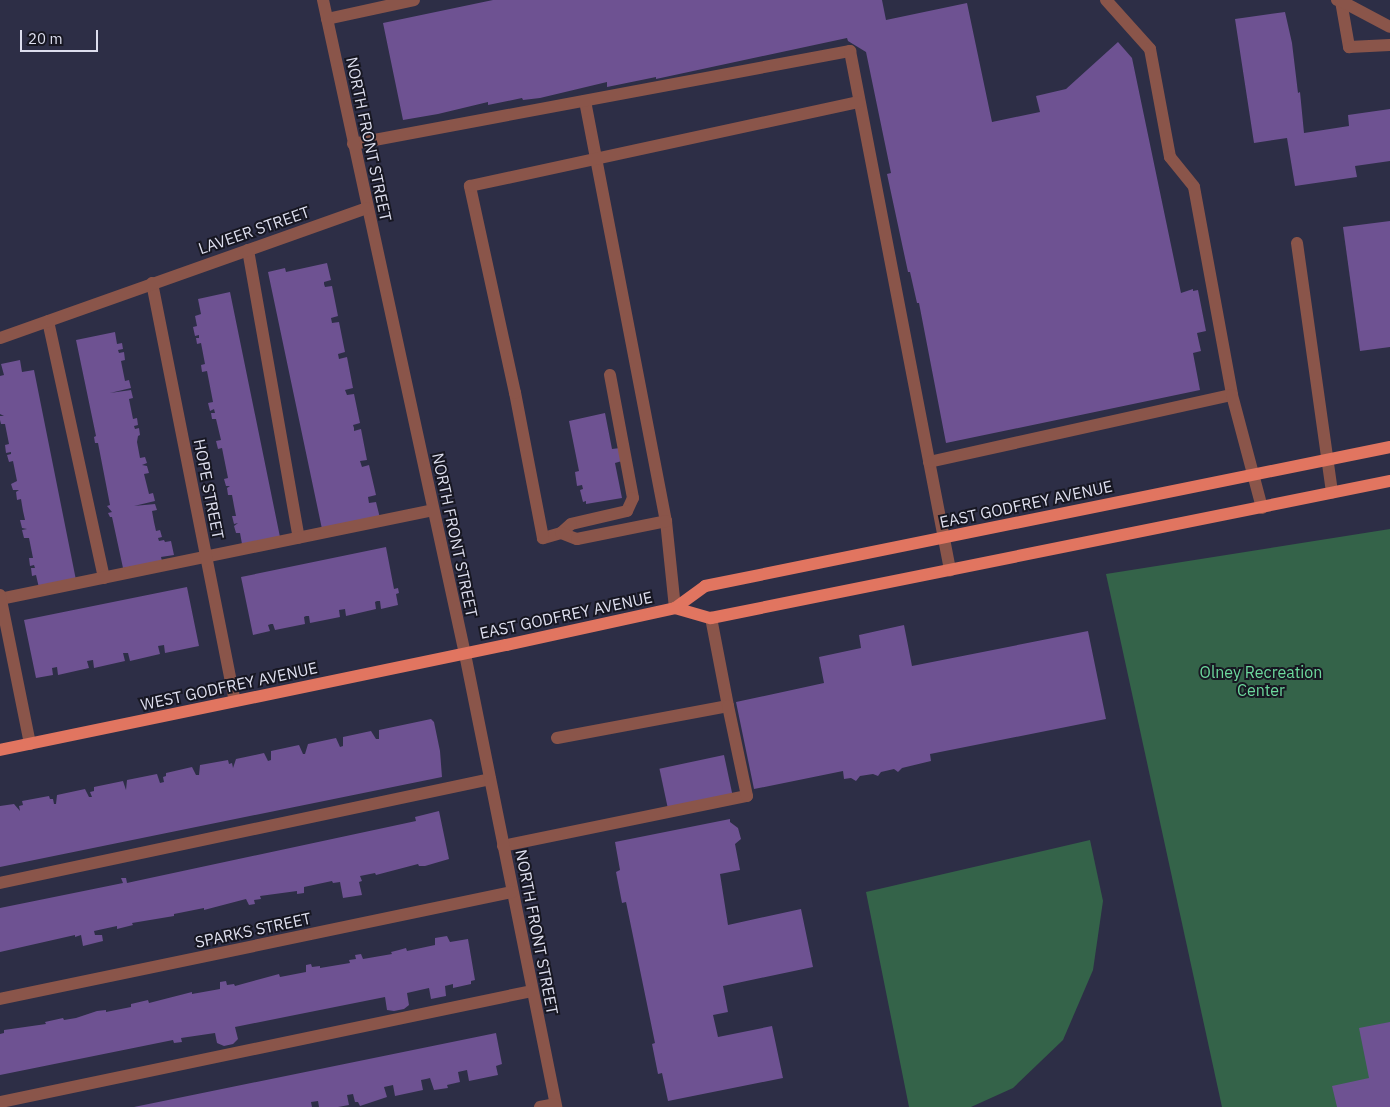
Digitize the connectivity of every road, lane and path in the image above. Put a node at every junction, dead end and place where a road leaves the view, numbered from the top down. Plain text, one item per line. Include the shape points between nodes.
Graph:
1 (323, 0) edge
2 (414, 0) edge
3 (1106, 0) edge
4 (1339, 1) edge
5 (327, 19) junction
6 (1390, 27) edge
7 (1390, 45) edge
8 (585, 101) junction
9 (859, 102) junction
10 (353, 144) junction
11 (596, 159) junction
12 (367, 208) junction
13 (1297, 243) dead end
14 (248, 250) junction
15 (152, 283) junction
16 (48, 321) junction
17 (0, 338) edge
18 (610, 375) dead end
19 (1232, 395) junction
20 (1390, 447) edge
21 (1327, 460) junction
22 (929, 462) junction
23 (1253, 474) junction
24 (1390, 481) edge
25 (1332, 494) junction
26 (1262, 508) junction
27 (433, 510) junction
28 (666, 522) junction
29 (561, 533) junction
30 (944, 537) junction
31 (299, 538) junction
32 (206, 557) junction
33 (950, 570) junction
34 (104, 578) junction
35 (0, 598) edge
36 (675, 608) junction
37 (711, 618) junction
38 (465, 654) junction
39 (235, 701) junction
40 (728, 706) junction
41 (557, 738) dead end
42 (30, 744) junction
43 (0, 750) edge
44 (490, 780) junction
45 (503, 846) junction
46 (0, 883) edge
47 (512, 892) junction
48 (532, 991) junction
49 (0, 999) edge
50 (1, 1102) edge
51 (555, 1105) edge
52 (540, 1107) edge

1 - 5 street, NORTH FRONT STREET
2 - 5 street
3 - 19 street via 1150,49 1170,157 1194,187
4 - 6 street
4 - 7 street via 1348,47
5 - 10 street, NORTH FRONT STREET
8 - 9 street via 850,51
8 - 10 street
8 - 11 street
9 - 11 street
9 - 22 street
10 - 12 street, NORTH FRONT STREET
11 - 28 street
11 - 29 street via 470,186 543,538
12 - 14 street, LAVEER STREET
12 - 27 street, NORTH FRONT STREET
13 - 21 street
14 - 15 street, LAVEER STREET
14 - 31 street
15 - 16 street, LAVEER STREET
15 - 32 street, HOPE STREET
16 - 17 street, LAVEER STREET
16 - 34 street
18 - 29 street via 633,498 627,511 571,524
19 - 22 street
19 - 23 street
20 - 21 main road, EAST GODFREY AVENUE
21 - 23 main road, EAST GODFREY AVENUE
21 - 25 street
22 - 30 street
23 - 26 street
23 - 30 main road, EAST GODFREY AVENUE
24 - 25 main road, EAST GODFREY AVENUE
25 - 26 main road, EAST GODFREY AVENUE
26 - 33 main road, EAST GODFREY AVENUE
27 - 31 street
27 - 38 street, NORTH FRONT STREET
28 - 29 street via 577,538
28 - 36 street
30 - 33 street
30 - 36 main road, EAST GODFREY AVENUE via 705,586
31 - 32 street
32 - 34 street
32 - 39 street, HOPE STREET
33 - 37 main road, EAST GODFREY AVENUE
34 - 35 street
35 - 42 street
36 - 37 main road, EAST GODFREY AVENUE
36 - 38 main road, EAST GODFREY AVENUE
37 - 40 street
38 - 39 main road, WEST GODFREY AVENUE
38 - 44 street, NORTH FRONT STREET
39 - 42 main road, WEST GODFREY AVENUE
40 - 41 street
40 - 45 street via 747,796
42 - 43 main road, WEST GODFREY AVENUE
44 - 45 street, NORTH FRONT STREET
44 - 46 street
45 - 47 street, NORTH FRONT STREET
47 - 48 street, NORTH FRONT STREET
47 - 49 street, SPARKS STREET
48 - 50 street
48 - 51 street, NORTH FRONT STREET
51 - 52 street

